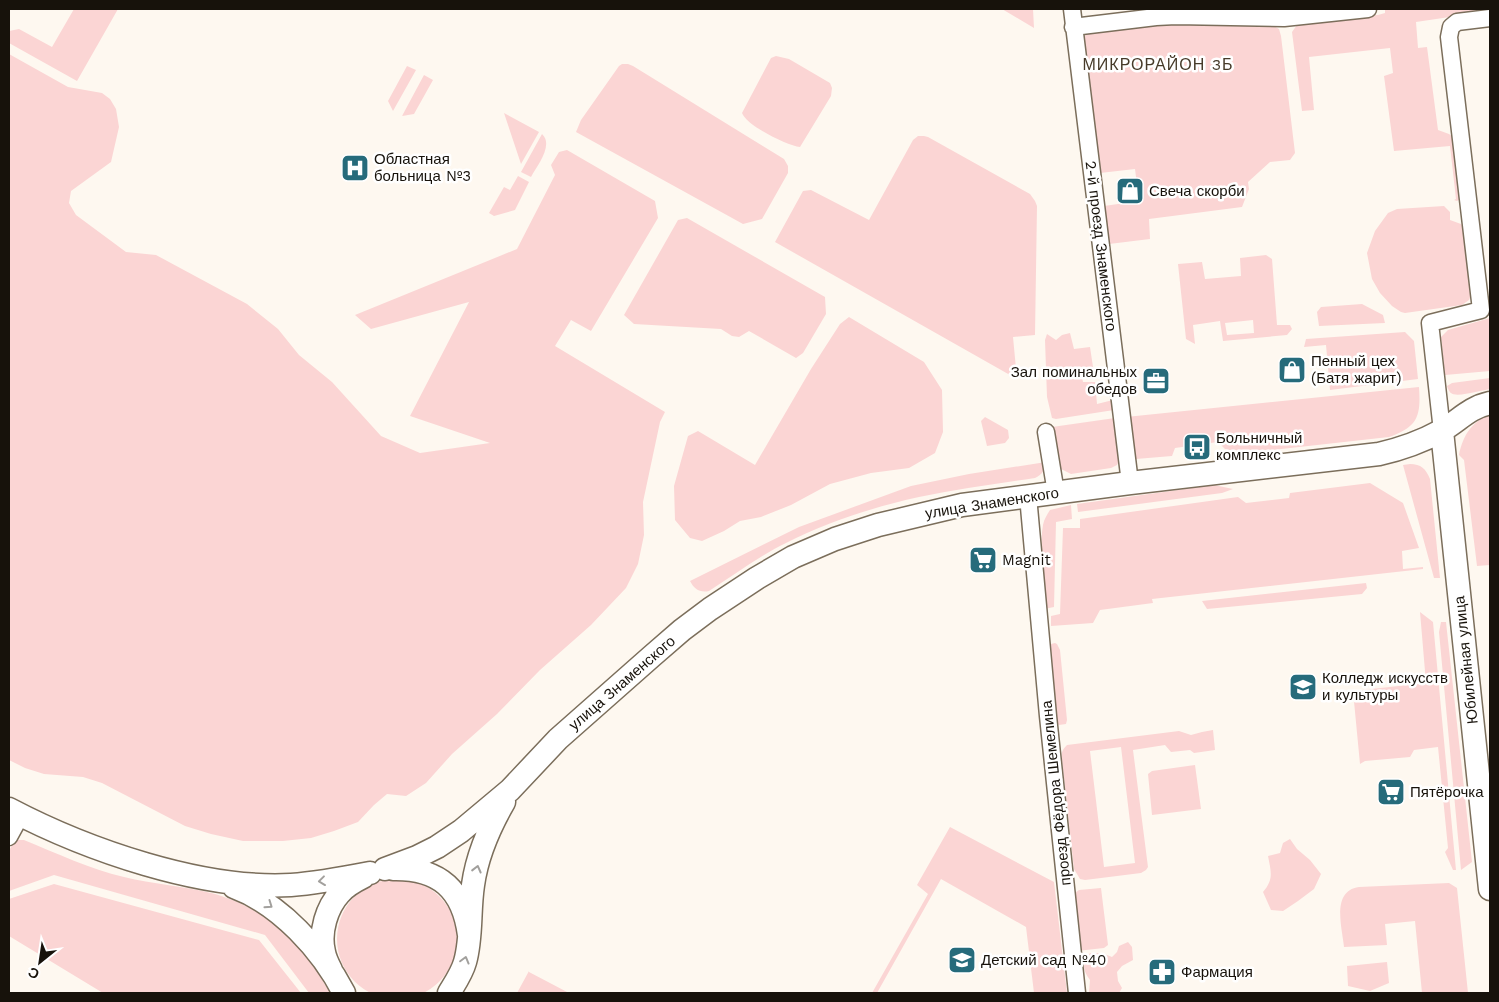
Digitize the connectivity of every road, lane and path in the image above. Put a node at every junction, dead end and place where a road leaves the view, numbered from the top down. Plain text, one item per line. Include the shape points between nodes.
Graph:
1 (1072, 9) edge
2 (1368, 9) edge
3 (1490, 18) edge
4 (1073, 27) junction
5 (1490, 403) edge
6 (1442, 431) junction
7 (1046, 432) dead end
8 (1130, 483) junction
9 (1056, 493) junction
10 (1028, 496) junction
11 (510, 790) junction
12 (15, 812) edge
13 (9, 837) edge
14 (377, 871) junction
15 (209, 879) junction
16 (1490, 889) edge
17 (469, 935) junction
18 (341, 986) edge
19 (450, 990) edge
20 (1077, 993) edge

1 - 4 street, 2-й проезд Знаменского
2 - 4 street via 1284,18 1156,17
3 - 6 street via 1457,22 1451,27 1449,37 1481,310 1430,324
4 - 8 street, 2-й проезд Знаменского
5 - 6 main road, улица Знаменского via 1464,414
6 - 8 main road, улица Знаменского via 1379,454
6 - 16 main road, Юбилейная улица
7 - 9 street
8 - 9 main road, улица Знаменского
9 - 10 main road, улица Знаменского
10 - 11 main road, улица Знаменского via 962,505 878,525 793,557 732,594 682,630 558,739
10 - 20 street, проезд Фёдора Шемелина
11 - 14 main road, улица Знаменского via 437,847
17 -> 11 main road via 472,891 481,851 492,822
12 - 13 street
12 - 15 main road via 113,854
14 -> 15 main road via 290,885
14 - 17 main road via 401,868 438,878 457,896
14 - 18 main road via 340,892 326,920 324,950
15 -> 18 main road via 246,892 280,913
19 -> 17 main road via 465,963

